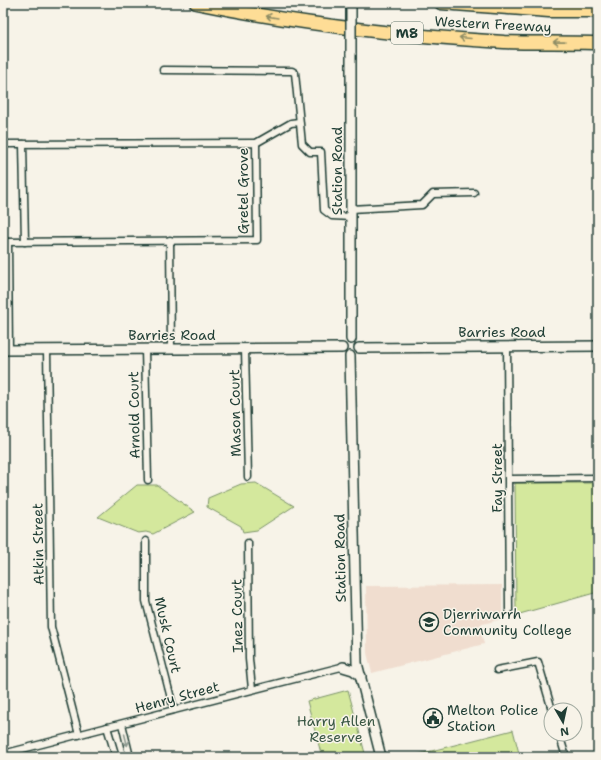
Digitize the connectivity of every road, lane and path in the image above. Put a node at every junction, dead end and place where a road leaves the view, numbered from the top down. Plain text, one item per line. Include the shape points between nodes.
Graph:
1 (196, 3) edge
2 (351, 3) edge
3 (441, 3) edge
4 (598, 11) edge
5 (598, 43) edge
6 (163, 70) dead end
7 (299, 122) junction
8 (256, 143) junction
9 (3, 144) edge
10 (23, 144) junction
11 (474, 193) dead end
12 (351, 213) junction
13 (170, 240) junction
14 (6, 242) edge
15 (25, 242) junction
16 (351, 339) junction
17 (507, 346) junction
18 (598, 346) edge
19 (342, 348) junction
20 (359, 348) junction
21 (145, 349) junction
22 (171, 349) junction
23 (245, 349) junction
24 (6, 350) edge
25 (48, 350) junction
26 (350, 356) junction
27 (248, 477) dead end
28 (598, 478) edge
29 (509, 479) junction
30 (148, 480) dead end
31 (146, 541) dead end
32 (248, 543) dead end
33 (509, 610) dead end
34 (357, 663) junction
35 (343, 667) junction
36 (497, 670) dead end
37 (361, 676) junction
38 (252, 689) junction
39 (550, 702) edge
40 (174, 710) junction
41 (122, 724) junction
42 (107, 727) junction
43 (78, 735) junction
44 (561, 742) edge
45 (3, 754) edge
46 (116, 757) edge
47 (130, 757) edge
48 (381, 757) edge
49 (566, 757) edge

5 -> 1 highway, Western Freeway / M8 via 504,42 381,31
2 - 12 street, Station Road, bridge
3 - 4 highway, Western Freeway via 549,11
6 - 7 street via 292,71 295,73
7 - 8 street via 291,123
7 - 12 street via 302,144 310,152 321,152 324,210 332,216
8 - 10 street, Gretel Grove
8 - 13 street, Gretel Grove via 257,240
9 - 10 street, Gretel Grove
10 - 15 street
11 - 12 street via 433,194 422,205
12 - 16 street, Station Road
13 - 15 street, Gretel Grove
13 - 22 street
14 - 15 street, Gretel Grove
14 - 24 street
16 - 19 street via 344,342
16 - 20 street via 357,342
17 - 18 street, Barries Road
17 - 20 street, Barries Road
17 - 29 street, Fay Street
19 - 23 street, Barries Road
19 - 26 street via 345,354
20 - 26 street via 357,353
21 - 22 street, Barries Road
21 - 25 street, Barries Road
21 - 30 street, Arnold Court
22 - 23 street, Barries Road
23 - 27 street, Mason Court
24 - 25 street, Barries Road
25 - 43 street, Atkin Street via 51,627
26 - 34 street, Station Road
28 - 29 street
29 - 33 street, Fay Street
31 - 40 street, Musk Court via 146,601
32 - 38 street, Inez Court via 249,659
34 - 35 street, Henry Street
34 - 37 street, Station Road
35 - 37 street
35 - 38 street, Henry Street
36 - 39 street via 538,662
37 - 48 street, Station Road
38 - 40 street, Henry Street
40 - 41 street, Henry Street
41 - 42 street, Henry Street
41 -> 47 street
42 - 43 street, Henry Street
42 - 46 street
43 - 45 street, Henry Street
44 - 49 street

